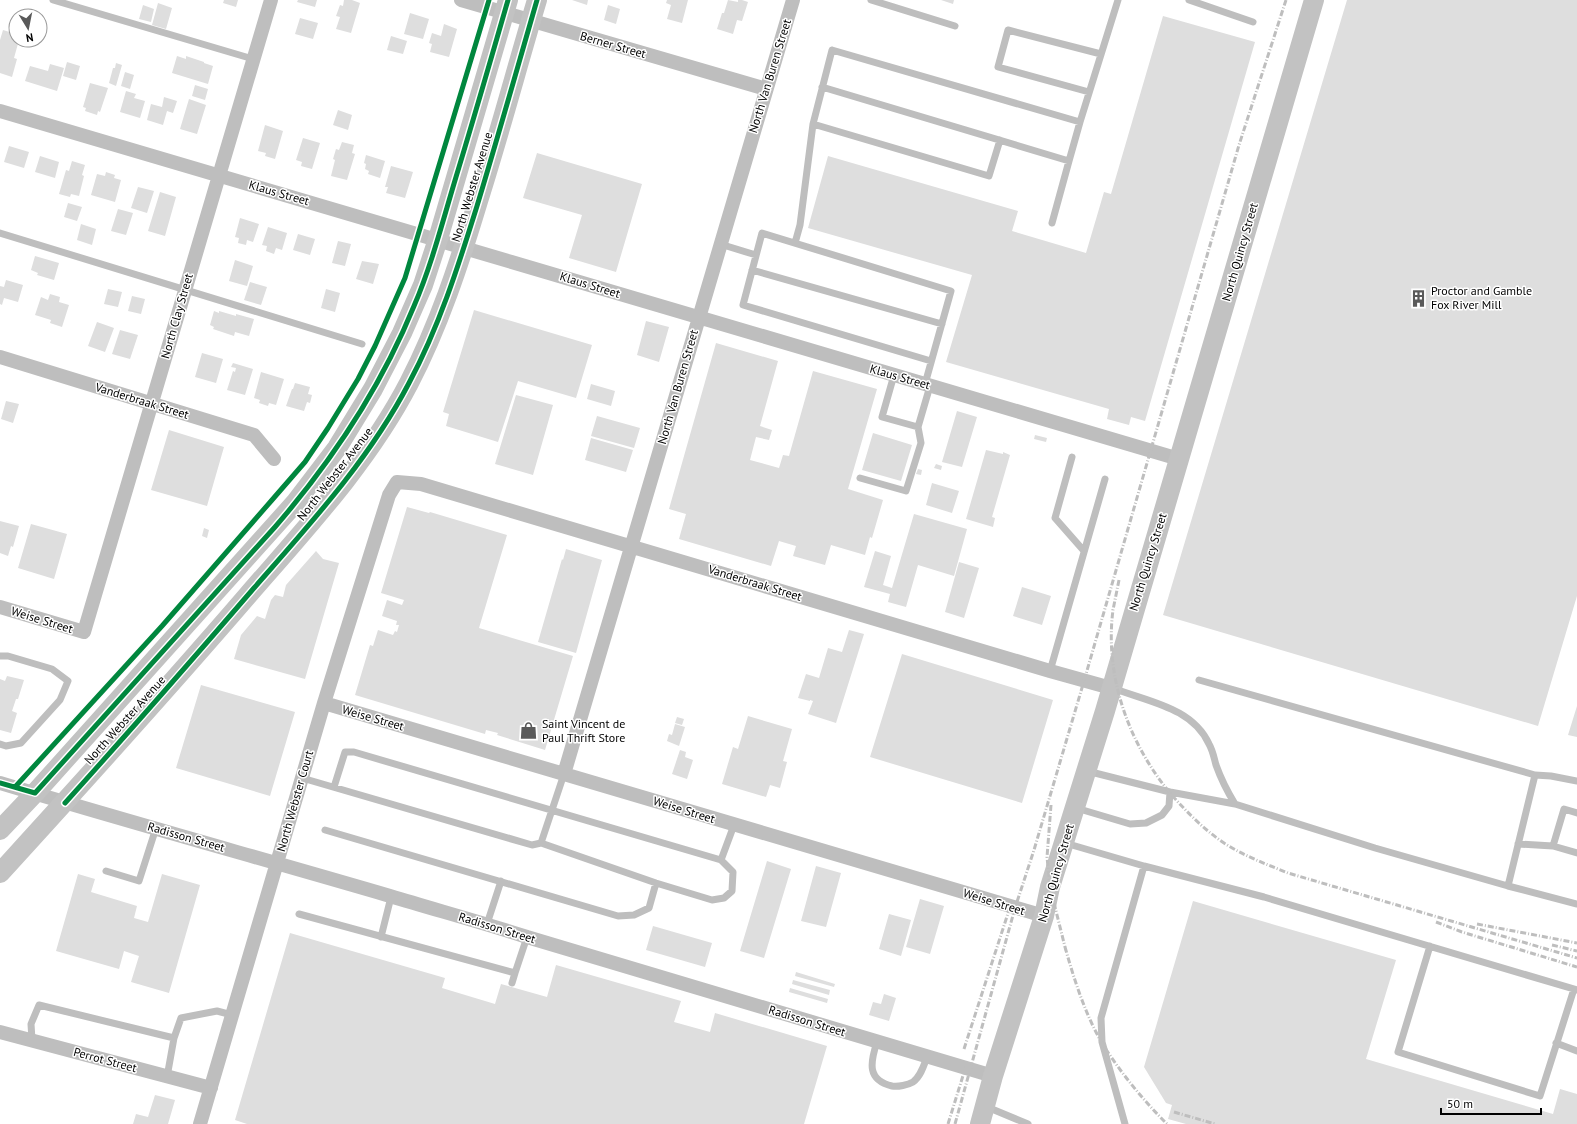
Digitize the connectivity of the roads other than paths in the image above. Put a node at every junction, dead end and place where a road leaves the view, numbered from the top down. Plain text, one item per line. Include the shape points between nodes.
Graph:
1 (53, 0) edge
2 (271, 0) edge
3 (461, 0) edge
4 (537, 0) edge
5 (793, 0) edge
6 (871, 0) edge
7 (1118, 0) edge
8 (1189, 0) edge
9 (1312, 1) edge
10 (506, 7) edge
11 (531, 21) junction
12 (1253, 22) dead end
13 (955, 26) dead end
14 (1101, 54) junction
15 (253, 59) junction
16 (822, 87) junction
17 (766, 89) junction
18 (1089, 92) junction
19 (0, 111) edge
20 (1080, 122) junction
21 (813, 124) junction
22 (1000, 140) junction
23 (1069, 161) junction
24 (219, 176) junction
25 (1052, 223) dead end
26 (0, 233) edge
27 (438, 239) junction
28 (795, 243) junction
29 (720, 244) junction
30 (464, 247) junction
31 (756, 255) junction
32 (752, 270) junction
33 (185, 290) junction
34 (699, 317) junction
35 (942, 324) junction
36 (362, 344) dead end
37 (0, 357) edge
38 (931, 360) junction
39 (894, 375) junction
40 (928, 385) junction
41 (152, 404) junction
42 (918, 427) junction
43 (1072, 458) dead end
44 (274, 459) dead end
45 (1179, 459) junction
46 (860, 478) dead end
47 (1105, 479) dead end
48 (397, 482) joint
49 (631, 546) junction
50 (1084, 551) junction
51 (0, 607) edge
52 (84, 632) joint
53 (0, 656) edge
54 (1050, 671) junction
55 (1199, 680) dead end
56 (1111, 688) junction
57 (324, 703) junction
58 (0, 744) edge
59 (1086, 771) junction
60 (564, 774) junction
61 (1535, 775) junction
62 (302, 778) junction
63 (1577, 781) edge
64 (0, 782) edge
65 (334, 787) junction
66 (1170, 792) junction
67 (35, 793) junction
68 (65, 803) junction
69 (1235, 804) junction
70 (1076, 808) junction
71 (552, 810) junction
72 (1577, 813) edge
73 (734, 825) junction
74 (156, 828) junction
75 (0, 830) edge
76 (326, 830) dead end
77 (541, 843) junction
78 (1065, 843) junction
79 (1518, 844) junction
80 (1553, 846) junction
81 (1577, 853) edge
82 (721, 860) junction
83 (277, 862) junction
84 (1144, 866) junction
85 (106, 871) dead end
86 (0, 873) edge
87 (501, 881) junction
88 (656, 883) junction
89 (1508, 886) junction
90 (391, 897) junction
91 (1577, 904) edge
92 (299, 914) dead end
93 (1044, 916) junction
94 (487, 924) junction
95 (381, 937) junction
96 (527, 937) junction
97 (1430, 946) junction
98 (516, 973) junction
99 (512, 983) dead end
100 (1575, 990) edge
101 (232, 1015) junction
102 (0, 1032) edge
103 (174, 1038) junction
104 (32, 1040) junction
105 (877, 1042) junction
106 (1556, 1043) junction
107 (1577, 1051) edge
108 (927, 1057) junction
109 (993, 1076) junction
110 (168, 1077) junction
111 (211, 1088) junction
112 (982, 1115) edge
113 (200, 1124) edge
114 (1028, 1124) edge
115 (1125, 1124) edge

1 - 15 lane
2 - 15 street, North Clay Street
3 - 10 street, Berner Street
4 - 11 main road, North Webster Avenue
5 - 17 street, North Van Buren Street
6 - 13 lane
7 - 14 lane
8 - 12 lane
9 - 45 main road, North Quincy Street
10 - 11 street, Berner Street
10 - 27 main road, North Webster Avenue
11 - 17 street, Berner Street
11 - 30 main road, North Webster Avenue
14 - 18 lane
14 - 18 lane via 1008,30 998,67
15 - 24 street, North Clay Street
16 - 20 lane via 832,50
16 - 21 lane
16 - 22 lane
17 - 29 street, North Van Buren Street
18 - 20 lane
19 - 24 street, Klaus Street
20 - 23 lane
21 - 22 lane via 989,176
21 - 28 lane via 800,225
22 - 23 lane
23 - 25 lane
24 - 27 street, Klaus Street
24 - 33 street, North Clay Street
26 - 33 lane
27 - 30 street, Klaus Street
27 - 67 main road, North Webster Avenue via 414,307 387,363 323,467 275,527
28 - 31 lane via 762,233
28 - 35 lane via 951,291
29 - 31 lane
29 - 34 street, North Van Buren Street
30 - 34 street, Klaus Street
30 - 68 main road, North Webster Avenue via 450,290 409,384 362,459 291,546
31 - 32 lane
32 - 35 lane
32 - 38 lane via 743,304
33 - 36 lane
33 - 41 street, North Clay Street
34 - 39 street, Klaus Street
34 - 49 street, North Van Buren Street
35 - 38 lane
37 - 41 street, Vanderbraak Street
38 - 40 lane
39 - 40 street, Klaus Street
39 - 42 lane via 882,417
40 - 42 lane
40 - 45 street, Klaus Street
41 - 44 street, Vanderbraak Street via 254,434
41 - 52 street, North Clay Street
42 - 46 lane via 921,443 906,491
43 - 50 lane via 1055,518
45 - 56 main road, North Quincy Street
47 - 50 lane
48 - 49 street, Vanderbraak Street via 421,484
48 - 57 street, North Webster Court via 389,495
49 - 54 street, Vanderbraak Street
49 - 60 street, North Van Buren Street
50 - 54 lane
51 - 52 street, Weise Street
53 - 58 lane via 52,669 68,681 60,700 21,743 6,746
54 - 56 street, Vanderbraak Street
55 - 61 lane
56 - 59 main road, North Quincy Street
56 - 69 lane via 1177,711 1192,720 1210,744 1226,789
57 - 60 street, Weise Street
57 - 62 street, North Webster Court
59 - 66 lane
59 - 70 main road, North Quincy Street
60 - 71 lane
60 - 73 street, Weise Street
61 - 63 lane
61 - 79 lane
62 - 65 lane
62 - 83 street, North Webster Court
64 - 67 street, Radisson Street
65 - 71 lane via 345,752 354,752
65 - 77 lane via 532,845
66 - 69 lane
66 - 70 lane via 1170,806 1162,815 1146,823 1130,824
67 - 68 street, Radisson Street
67 - 75 main road, North Webster Avenue
68 - 74 street, Radisson Street
68 - 86 main road, North Webster Avenue
69 - 89 lane
70 - 78 main road, North Quincy Street
71 - 77 lane
71 - 82 lane
72 - 80 lane via 1564,809
73 - 82 lane
73 - 93 street, Weise Street
74 - 83 street, Radisson Street
74 - 85 lane via 139,881
76 - 87 lane
77 - 88 lane
78 - 84 lane
78 - 93 main road, North Quincy Street
79 - 80 lane
79 - 89 lane
80 - 81 lane
82 - 88 lane via 733,872 732,891 724,898 712,900
83 - 90 street, Radisson Street
83 - 101 street, North Webster Court
84 - 97 lane via 1264,897
84 - 115 lane via 1101,1018 1102,1042
87 - 88 lane via 618,916 634,915 649,908
87 - 94 lane
89 - 91 lane
90 - 94 street, Radisson Street
90 - 95 lane
92 - 95 lane
93 - 109 main road, North Quincy Street
94 - 96 street, Radisson Street
95 - 98 lane
96 - 98 lane
96 - 105 street, Radisson Street
97 - 100 lane
97 - 106 lane via 1398,1052 1540,1096
98 - 99 lane
100 - 106 lane
101 - 103 lane via 217,1011 181,1018
101 - 111 street, North Webster Court
102 - 104 street, Perrot Street
103 - 104 lane via 39,1005 30,1024
103 - 110 lane
104 - 110 street, Perrot Street
105 - 108 street, Radisson Street
105 - 108 lane via 871,1064 873,1074 882,1084 896,1087 913,1082 920,1074
106 - 107 lane
108 - 109 street, Radisson Street
109 - 112 main road, North Quincy Street
110 - 111 street, Perrot Street
111 - 113 street, North Webster Court
112 - 114 lane

